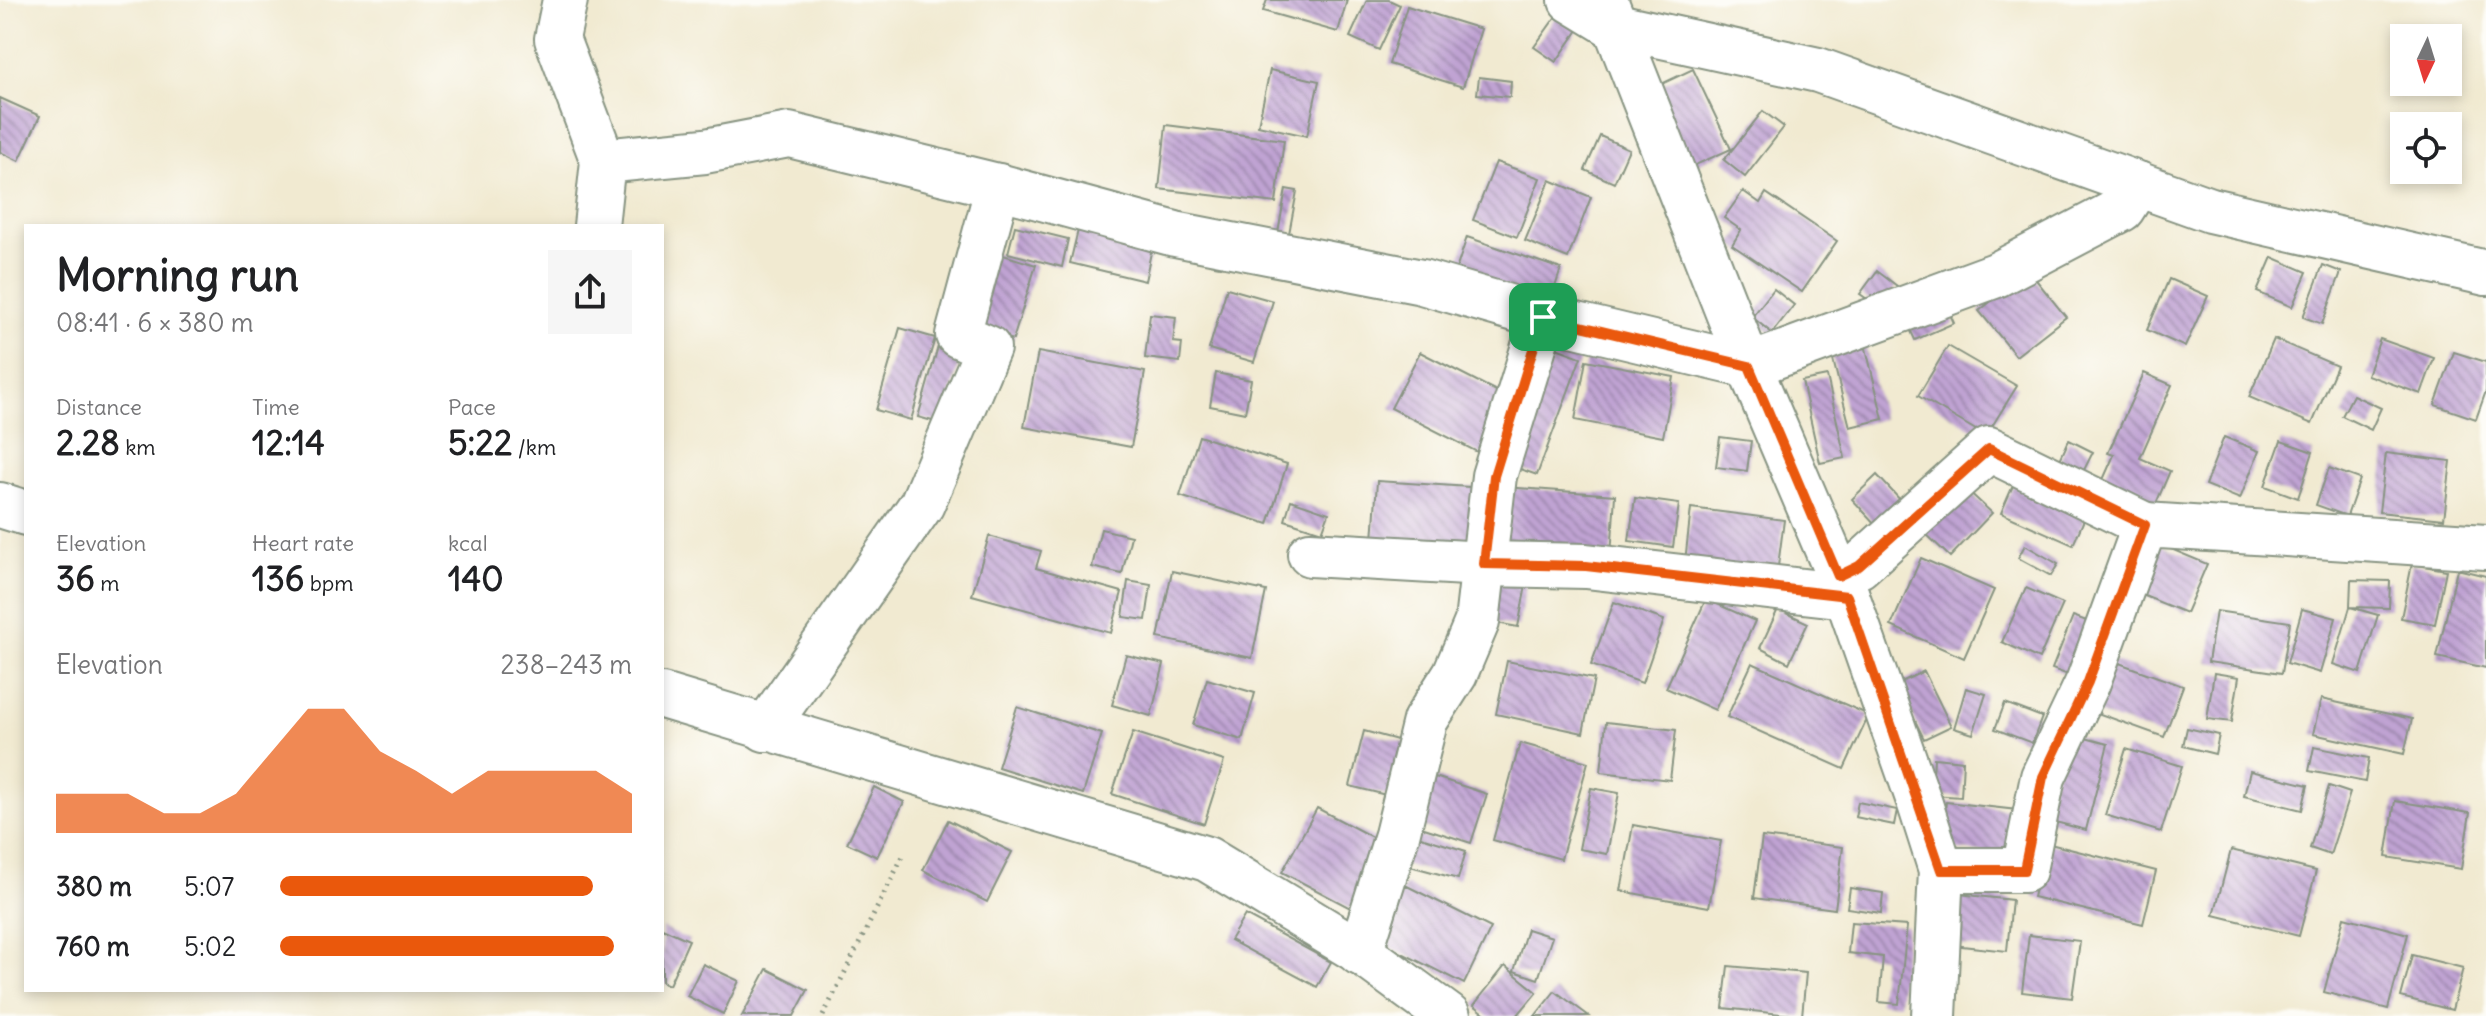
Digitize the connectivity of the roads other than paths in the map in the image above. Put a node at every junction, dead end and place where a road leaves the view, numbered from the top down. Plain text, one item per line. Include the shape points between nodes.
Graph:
1 (565, 0) edge
2 (1571, 0) edge
3 (1609, 13) edge
4 (603, 161) junction
5 (2138, 184) junction
6 (998, 186) junction
7 (596, 224) edge
8 (2486, 273) edge
9 (1543, 317) junction
10 (1749, 366) junction
11 (0, 505) edge
12 (24, 512) edge
13 (2145, 525) junction
14 (2486, 547) edge
15 (1310, 554) dead end
16 (1484, 564) junction
17 (1842, 586) junction
18 (664, 697) edge
19 (765, 729) junction
20 (1941, 870) junction
21 (1360, 953) junction
22 (1448, 1016) edge
23 (1934, 1016) edge

1 - 4 street via 557,39
2 - 3 street
3 - 5 street via 1818,70
3 - 10 street
4 - 6 street via 705,151 789,135
4 - 7 street
5 - 8 street via 2210,210
5 - 10 street via 2122,209 1996,275
6 - 9 street via 1175,234 1422,282
6 - 19 street via 958,335 988,348 922,504
9 - 10 street
9 - 16 street via 1494,476
10 - 17 street
11 - 12 street
13 - 14 street
13 - 17 street via 1989,449
13 - 20 street via 2088,682 2043,777 2024,870
15 - 16 street
16 - 17 street via 1586,566
16 - 21 street via 1477,622 1455,674 1425,721
17 - 20 street
18 - 19 street
19 - 21 street via 1207,859
20 - 23 street
21 - 22 street

